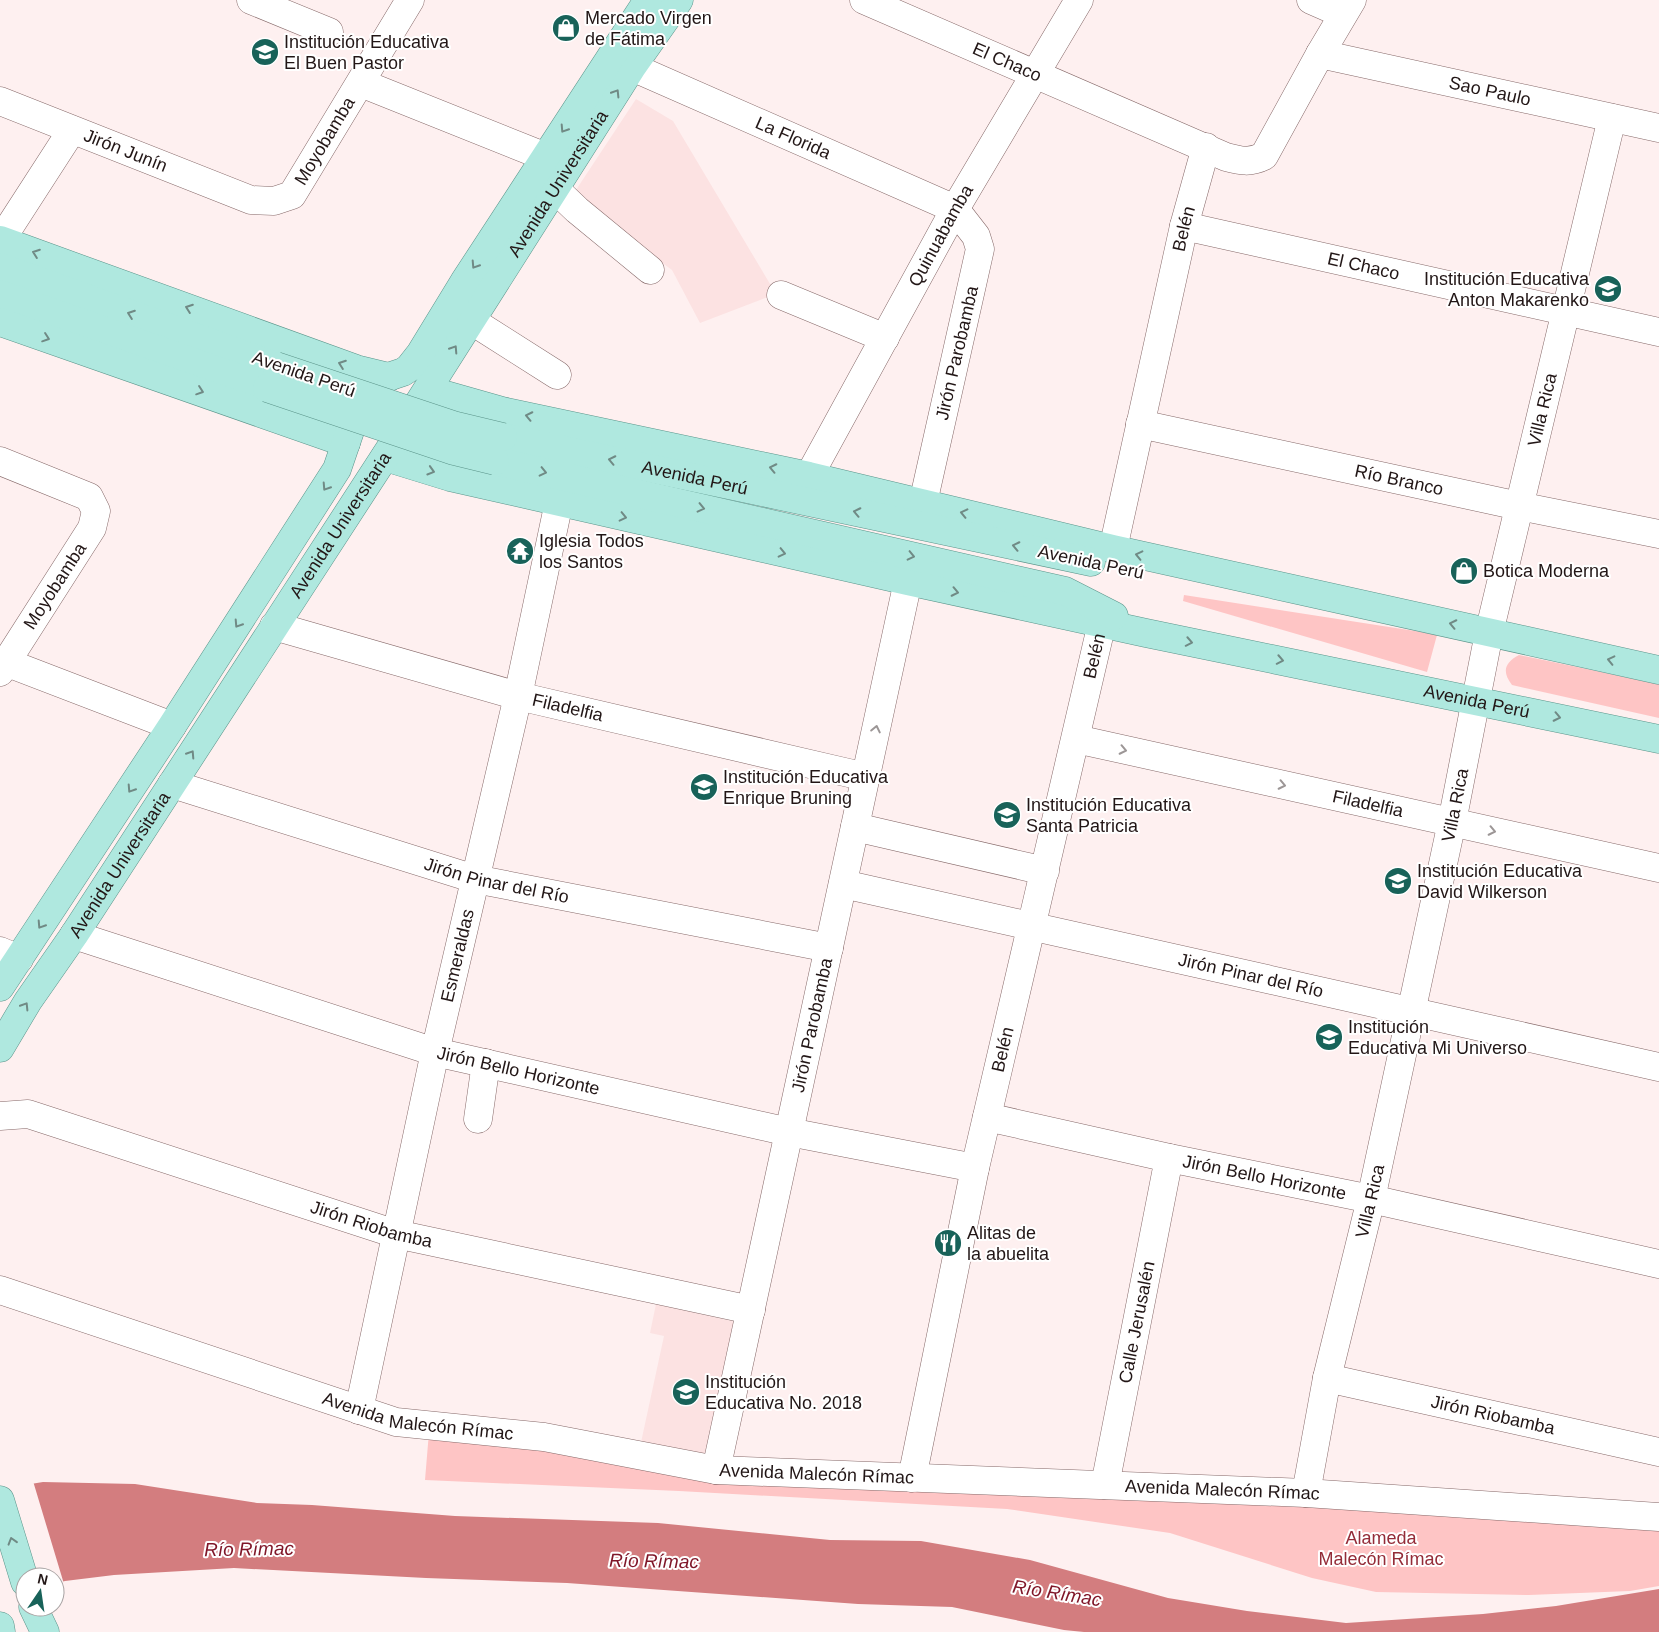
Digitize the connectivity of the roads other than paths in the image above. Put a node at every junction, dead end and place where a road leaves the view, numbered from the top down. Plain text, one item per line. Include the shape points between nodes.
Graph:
1 (251, 0) edge
2 (410, 0) edge
3 (648, 0) edge
4 (679, 0) edge
5 (864, 0) edge
6 (1079, 0) edge
7 (1311, 0) edge
8 (1348, 7) edge
9 (329, 32) dead end
10 (1320, 54) junction
11 (632, 67) junction
12 (1035, 73) junction
13 (361, 83) junction
14 (0, 101) edge
15 (1612, 118) junction
16 (1659, 128) edge
17 (72, 130) junction
18 (1206, 147) junction
19 (546, 157) junction
20 (555, 189) junction
21 (251, 200) joint
22 (956, 209) junction
23 (1184, 226) junction
24 (1, 240) edge
25 (0, 267) edge
26 (650, 270) dead end
27 (0, 294) edge
28 (781, 295) dead end
29 (1566, 311) junction
30 (472, 321) junction
31 (0, 322) edge
32 (1659, 332) edge
33 (885, 338) junction
34 (557, 375) dead end
35 (272, 377) junction
36 (389, 377) junction
37 (428, 390) junction
38 (1140, 424) junction
39 (346, 443) junction
40 (499, 449) junction
41 (385, 457) junction
42 (0, 460) edge
43 (809, 476) junction
44 (558, 502) junction
45 (923, 503) junction
46 (1520, 506) junction
47 (1659, 534) edge
48 (1113, 549) junction
49 (908, 581) junction
50 (1408, 615) junction
51 (1102, 623) junction
52 (274, 626) junction
53 (1489, 632) junction
54 (1146, 633) junction
55 (2, 665) edge
56 (1659, 670) edge
57 (518, 696) junction
58 (1477, 700) junction
59 (172, 726) junction
60 (1076, 739) junction
61 (1659, 739) edge
62 (866, 777) junction
63 (172, 784) junction
64 (1452, 822) junction
65 (855, 827) junction
66 (1659, 868) edge
67 (1045, 871) junction
68 (475, 879) junction
69 (843, 884) junction
70 (1032, 926) junction
71 (74, 935) junction
72 (829, 948) junction
73 (9, 955) edge
74 (0, 987) edge
75 (1410, 1011) junction
76 (0, 1048) edge
77 (436, 1052) junction
78 (486, 1063) junction
79 (1659, 1067) edge
80 (987, 1117) junction
81 (478, 1118) dead end
82 (1, 1121) edge
83 (789, 1132) junction
84 (1169, 1158) junction
85 (975, 1168) junction
86 (1371, 1199) junction
87 (396, 1234) junction
88 (1659, 1264) edge
89 (0, 1290) edge
90 (751, 1310) junction
91 (1327, 1378) junction
92 (359, 1410) junction
93 (1659, 1452) edge
94 (716, 1470) junction
95 (912, 1478) junction
96 (1105, 1486) junction
97 (1306, 1493) junction
98 (0, 1500) edge
99 (1659, 1517) edge
100 (20, 1567) edge
101 (38, 1617) edge
102 (0, 1626) edge
103 (1, 1632) edge
104 (45, 1632) edge

1 - 9 street
2 - 13 street, Moyobamba
3 -> 19 main road, Avenida Universitaria
4 - 11 main road, Avenida Universitaria
5 - 12 street, El Chaco
6 - 12 street, Quinuabamba
7 - 8 street
8 - 10 street
10 - 15 street, Sao Paulo
10 - 18 street via 1264,156 1243,162
20 -> 11 main road, Avenida Universitaria
11 - 22 street, La Florida
12 - 18 street, El Chaco
12 - 22 street, Quinuabamba
13 - 19 street
13 - 21 street, Moyobamba via 292,195 274,201
14 - 17 street, Jirón Junín
15 - 16 street, Sao Paulo
15 - 29 street, Villa Rica
17 - 21 street, Jirón Junín
17 - 24 street
18 - 23 street, Belén
19 -> 36 main road, Avenida Universitaria via 420,354 409,368
20 - 26 street
20 - 30 main road, Avenida Universitaria
22 - 33 street, Quinuabamba
22 - 45 street, Jirón Parobamba via 976,236 980,249
23 - 29 street, El Chaco
23 - 38 street, Belén
36 -> 24 main road, Avenida Perú via 356,369
35 -> 25 main road, Avenida Perú
27 - 35 main road, Avenida Perú
28 - 33 street
29 - 32 street, El Chaco
29 - 46 street, Villa Rica
30 - 34 street
37 -> 30 main road, Avenida Universitaria
31 -> 39 main road
33 - 43 street, Quinuabamba
35 - 40 main road, Avenida Perú, bridge via 454,451
36 - 39 main road, Avenida Universitaria via 376,384 362,404
37 - 41 main road, Avenida Universitaria
43 -> 37 main road, Avenida Perú via 502,411
38 - 46 street, Río Branco
38 - 48 street, Belén
39 -> 59 main road, Avenida Universitaria via 337,469
50 -> 40 main road, Avenida Perú via 1185,582
40 -> 54 main road, Avenida Perú via 1065,591
41 -> 44 main road, Avenida Perú via 450,477
41 - 52 main road, Avenida Universitaria
42 - 55 street, Moyobamba via 89,497 96,511 92,528
43 - 45 main road, Avenida Perú
44 -> 49 main road, Avenida Perú
44 - 57 street, Esmeraldas
48 -> 45 main road, Avenida Perú
46 - 47 street, Río Branco
46 - 53 street, Villa Rica
50 -> 48 main road, Avenida Perú
49 -> 51 main road, Avenida Perú
62 -> 49 street, Jirón Parobamba
53 -> 50 main road, Avenida Perú
51 - 54 main road, Avenida Perú
51 - 60 street, Belén
52 - 57 street, Filadelfia
63 -> 52 main road, Avenida Universitaria
56 -> 53 main road, Avenida Perú
53 - 58 street, Villa Rica
54 -> 58 main road, Avenida Perú
55 - 59 street
57 - 62 street, Filadelfia
57 - 68 street, Esmeraldas
58 -> 61 main road, Avenida Perú
58 - 64 street, Villa Rica
59 -> 73 main road, Avenida Universitaria
60 -> 64 street, Filadelfia
60 - 67 street, Belén
62 - 65 street, Jirón Parobamba
63 - 68 street, Jirón Pinar del Río
63 - 71 main road, Avenida Universitaria
64 -> 66 street, Filadelfia
64 - 75 street, Villa Rica
65 - 67 street
65 - 69 street, Jirón Parobamba
67 - 70 street, Belén
68 - 72 street, Jirón Pinar del Río
68 - 77 street, Esmeraldas
69 - 70 street, Jirón Pinar del Río
69 - 72 street, Jirón Parobamba
70 - 75 street, Jirón Pinar del Río
70 - 80 street, Belén
76 -> 71 main road, Avenida Universitaria
71 - 77 street, Jirón Bello Horizonte
72 - 83 street, Jirón Parobamba
73 - 74 main road, Avenida Universitaria
75 - 79 street, Jirón Pinar del Río
75 - 86 street, Villa Rica
77 - 78 street, Jirón Bello Horizonte
77 - 87 street, Esmeraldas
78 - 81 street
78 - 83 street, Jirón Bello Horizonte
80 - 84 street, Jirón Bello Horizonte
80 - 85 street, Belén
82 - 87 street, Jirón Riobamba via 14,1114 28,1114
83 - 85 street, Jirón Bello Horizonte
83 - 90 street, Jirón Parobamba
84 - 86 street, Jirón Bello Horizonte
84 - 96 street, Calle Jerusalén
85 - 95 street, Belén
86 - 88 street, Jirón Bello Horizonte
86 - 91 street, Villa Rica
87 - 90 street, Jirón Riobamba
87 - 92 street, Esmeraldas
89 - 92 street, Avenida Malecón Rímac
90 - 94 street, Jirón Parobamba
91 - 93 street, Jirón Riobamba
91 - 97 street, Villa Rica
92 - 94 street, Avenida Malecón Rímac via 396,1422 544,1437
94 - 95 street, Avenida Malecón Rímac
95 - 96 street, Avenida Malecón Rímac
96 - 97 street, Avenida Malecón Rímac
97 - 99 street, Avenida Malecón Rímac
100 -> 98 main road
101 - 104 main road
102 - 103 main road

